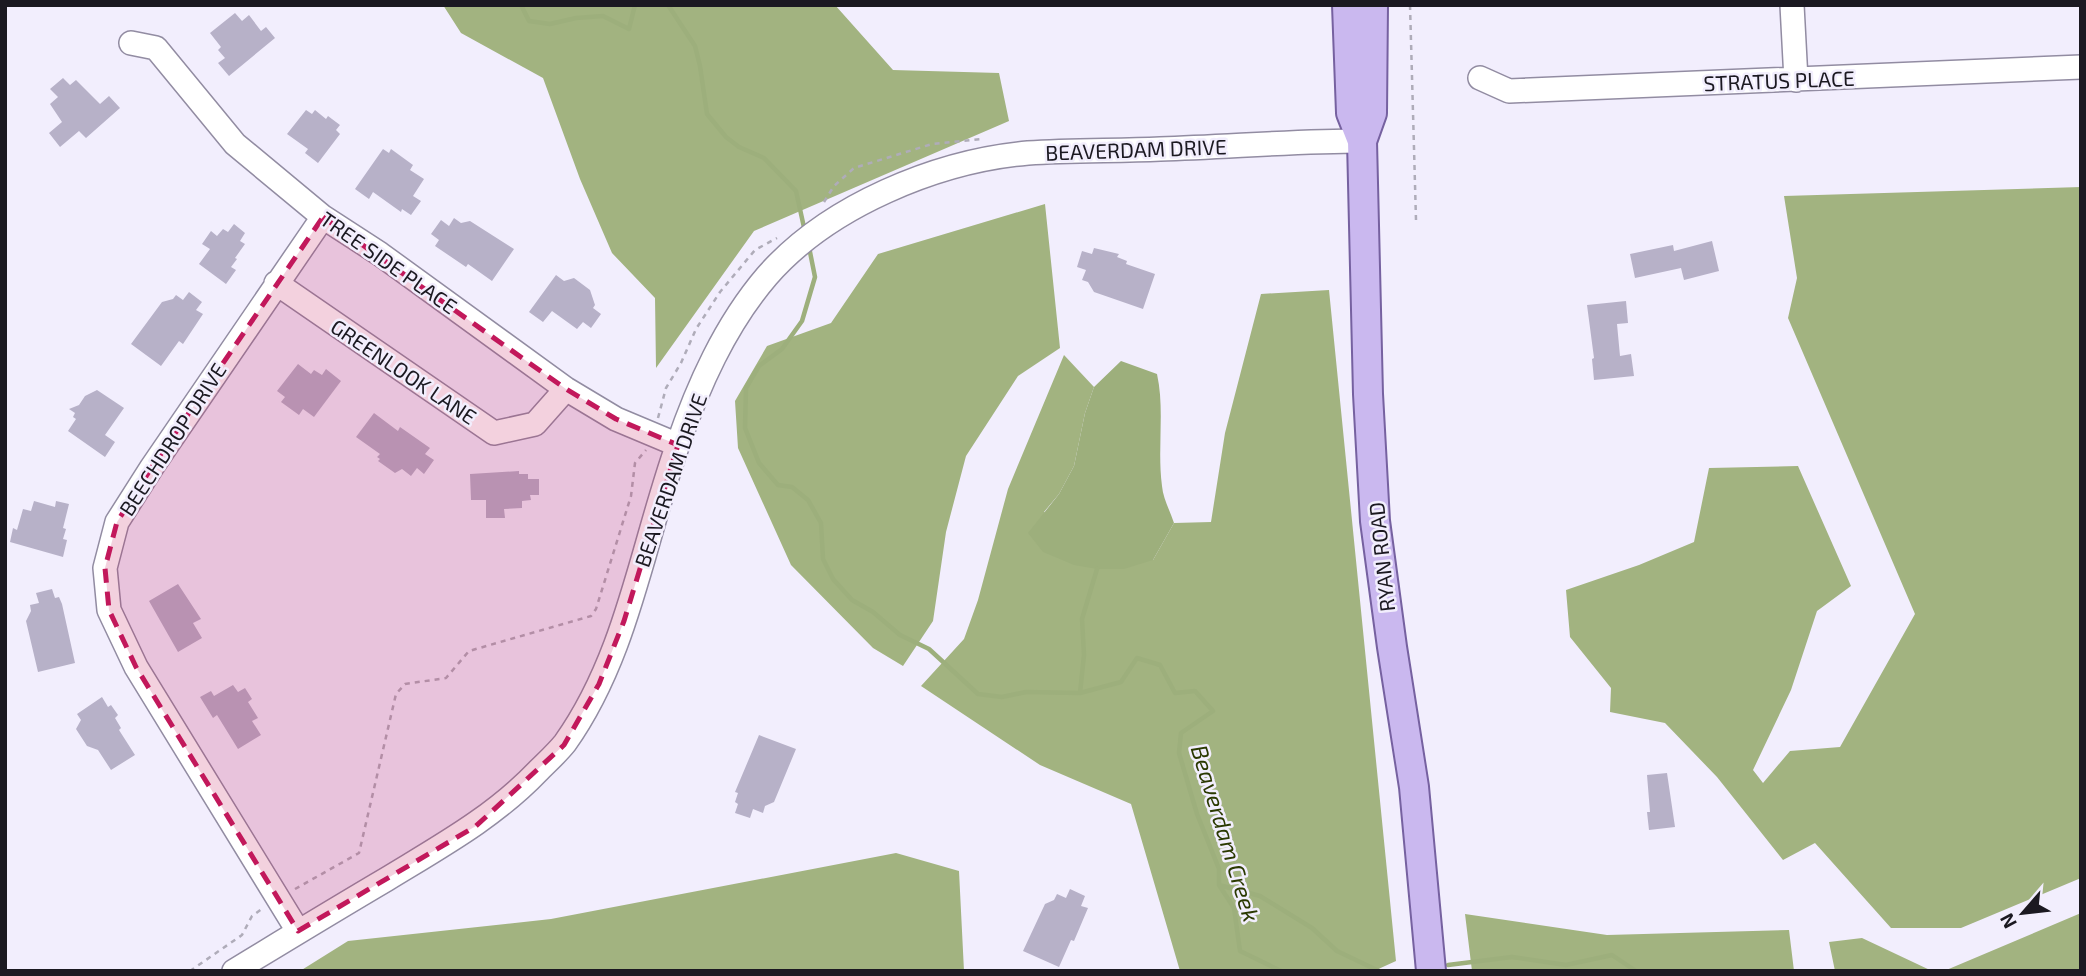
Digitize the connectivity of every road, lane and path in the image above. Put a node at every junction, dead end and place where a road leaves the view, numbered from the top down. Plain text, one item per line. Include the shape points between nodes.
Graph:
1 (1347, 5) edge
2 (1373, 5) edge
3 (1410, 5) edge
4 (1791, 5) edge
5 (131, 43) dead end
6 (2081, 67) edge
7 (1480, 78) dead end
8 (1796, 80) junction
9 (1362, 141) junction
10 (323, 217) junction
11 (1416, 220) dead end
12 (800, 237) junction
13 (276, 284) junction
14 (566, 389) junction
15 (653, 436) junction
16 (678, 445) junction
17 (279, 899) junction
18 (298, 932) junction
19 (190, 971) edge
20 (234, 971) edge
21 (1431, 971) edge

1 - 9 main road, RYAN ROAD via 1351,113
2 - 9 main road, RYAN ROAD via 1371,113
3 - 11 path
4 - 8 street
5 - 10 street, TREE SIDE PLACE via 156,48 235,144
6 - 8 street, STRATUS PLACE
7 - 8 street, STRATUS PLACE via 1509,91
9 - 12 street, BEAVERDAM DRIVE via 1027,153 924,176
9 - 21 main road, RYAN ROAD via 1376,521 1414,787
10 - 13 street, BEECHDROP DRIVE
10 - 14 street, TREE SIDE PLACE
12 - 15 path via 755,250 720,292 666,388
12 - 16 street, BEAVERDAM DRIVE via 726,334
13 - 14 street, GREENLOOK LANE via 494,433 535,425
13 - 17 street, BEECHDROP DRIVE via 117,522 105,568 109,610 136,667
14 - 15 street, TREE SIDE PLACE
15 - 16 street, TREE SIDE PLACE
15 - 17 path via 635,463 631,496 591,617 469,652 446,678 405,684 396,694 359,853
16 - 18 street, BEAVERDAM DRIVE via 624,621 599,684 564,745 476,826
17 - 18 street, BEECHDROP DRIVE
17 - 19 path via 252,916 242,935
18 - 20 street, BEAVERDAM DRIVE

